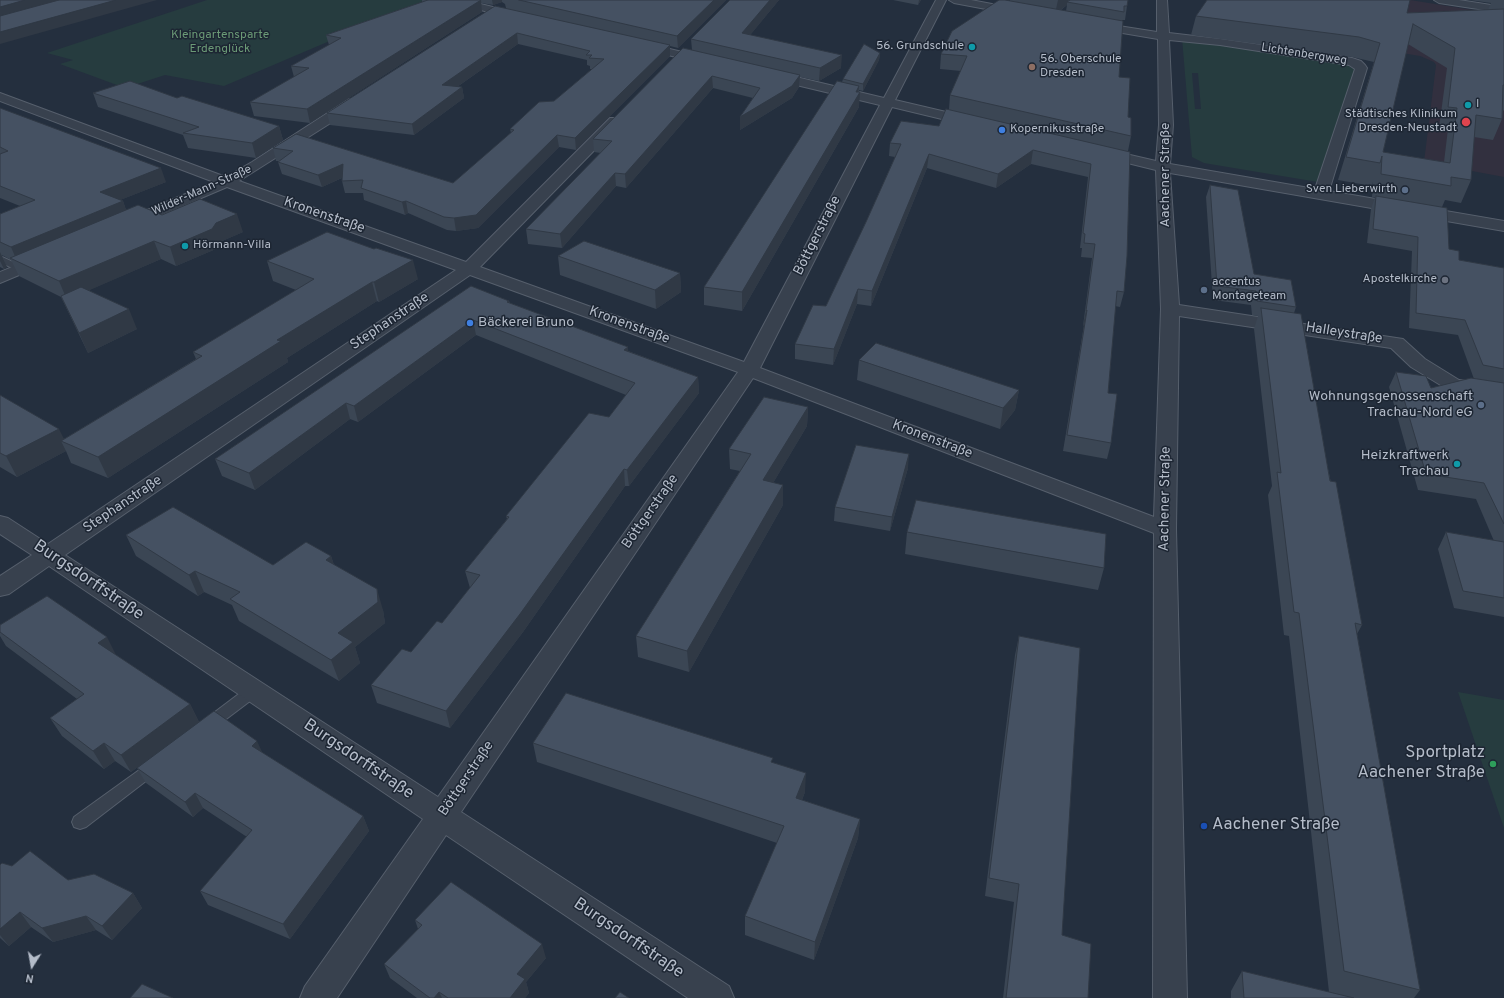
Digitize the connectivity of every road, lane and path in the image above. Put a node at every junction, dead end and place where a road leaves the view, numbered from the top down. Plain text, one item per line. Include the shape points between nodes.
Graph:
1 (451, 0) edge
2 (510, 0) edge
3 (941, 0) edge
4 (954, 0) edge
5 (1162, 0) edge
6 (1439, 0) edge
7 (495, 10) junction
8 (1504, 10) edge
9 (1032, 14) edge
10 (482, 19) edge
11 (530, 19) edge
12 (1085, 24) edge
13 (1163, 35) junction
14 (629, 42) edge
15 (692, 44) edge
16 (681, 55) junction
17 (718, 63) edge
18 (670, 66) edge
19 (762, 73) edge
20 (363, 96) edge
21 (1, 97) edge
22 (887, 102) junction
23 (626, 111) edge
24 (987, 126) edge
25 (1085, 149) edge
26 (1163, 167) junction
27 (226, 182) junction
28 (1321, 194) junction
29 (1504, 226) edge
30 (116, 228) edge
31 (58, 253) edge
32 (0, 259) edge
33 (470, 268) junction
34 (21, 269) junction
35 (0, 278) edge
36 (1170, 310) junction
37 (749, 370) junction
38 (1504, 392) edge
39 (0, 522) edge
40 (1165, 529) junction
41 (49, 555) junction
42 (0, 588) edge
43 (253, 691) junction
44 (198, 733) edge
45 (167, 756) edge
46 (442, 816) junction
47 (80, 822) dead end
48 (317, 998) edge
49 (717, 998) edge
50 (1170, 998) edge

1 - 7 street
2 - 7 street
3 - 22 street, Böttgerstraße
4 - 9 street
5 - 13 street, Aachener Straße
6 - 8 street
7 - 10 street
7 - 11 street
12 - 13 street
13 - 26 street, Aachener Straße via 1166,125
13 - 28 street, Lichtenbergweg via 1352,62 1361,68
14 - 16 street
15 - 16 street
16 - 17 street
16 - 18 street
19 - 22 street
20 - 27 street, Wilder-Mann-Straße via 257,165
21 - 27 street, Kronenstraße
22 - 24 street
22 - 37 street, Böttgerstraße
23 - 33 street, Stephanstraße
25 - 26 street
26 - 28 street
26 - 36 street, Aachener Straße
27 - 30 street, Wilder-Mann-Straße
27 - 33 street, Kronenstraße
28 - 29 street
31 - 34 street
32 - 34 lane
33 - 37 street, Kronenstraße
33 - 41 street, Stephanstraße
34 - 35 street
36 - 38 street, Halleystraße via 1397,343 1418,363 1454,385
36 - 40 street, Aachener Straße
37 - 40 street, Kronenstraße
37 - 46 street, Böttgerstraße
39 - 41 street, Burgsdorffstraße
40 - 50 street, Aachener Straße
41 - 42 street, Stephanstraße
41 - 43 street, Burgsdorffstraße
43 - 44 lane
43 - 46 street, Burgsdorffstraße
45 - 47 lane
46 - 48 street, Böttgerstraße
46 - 49 street, Burgsdorffstraße

